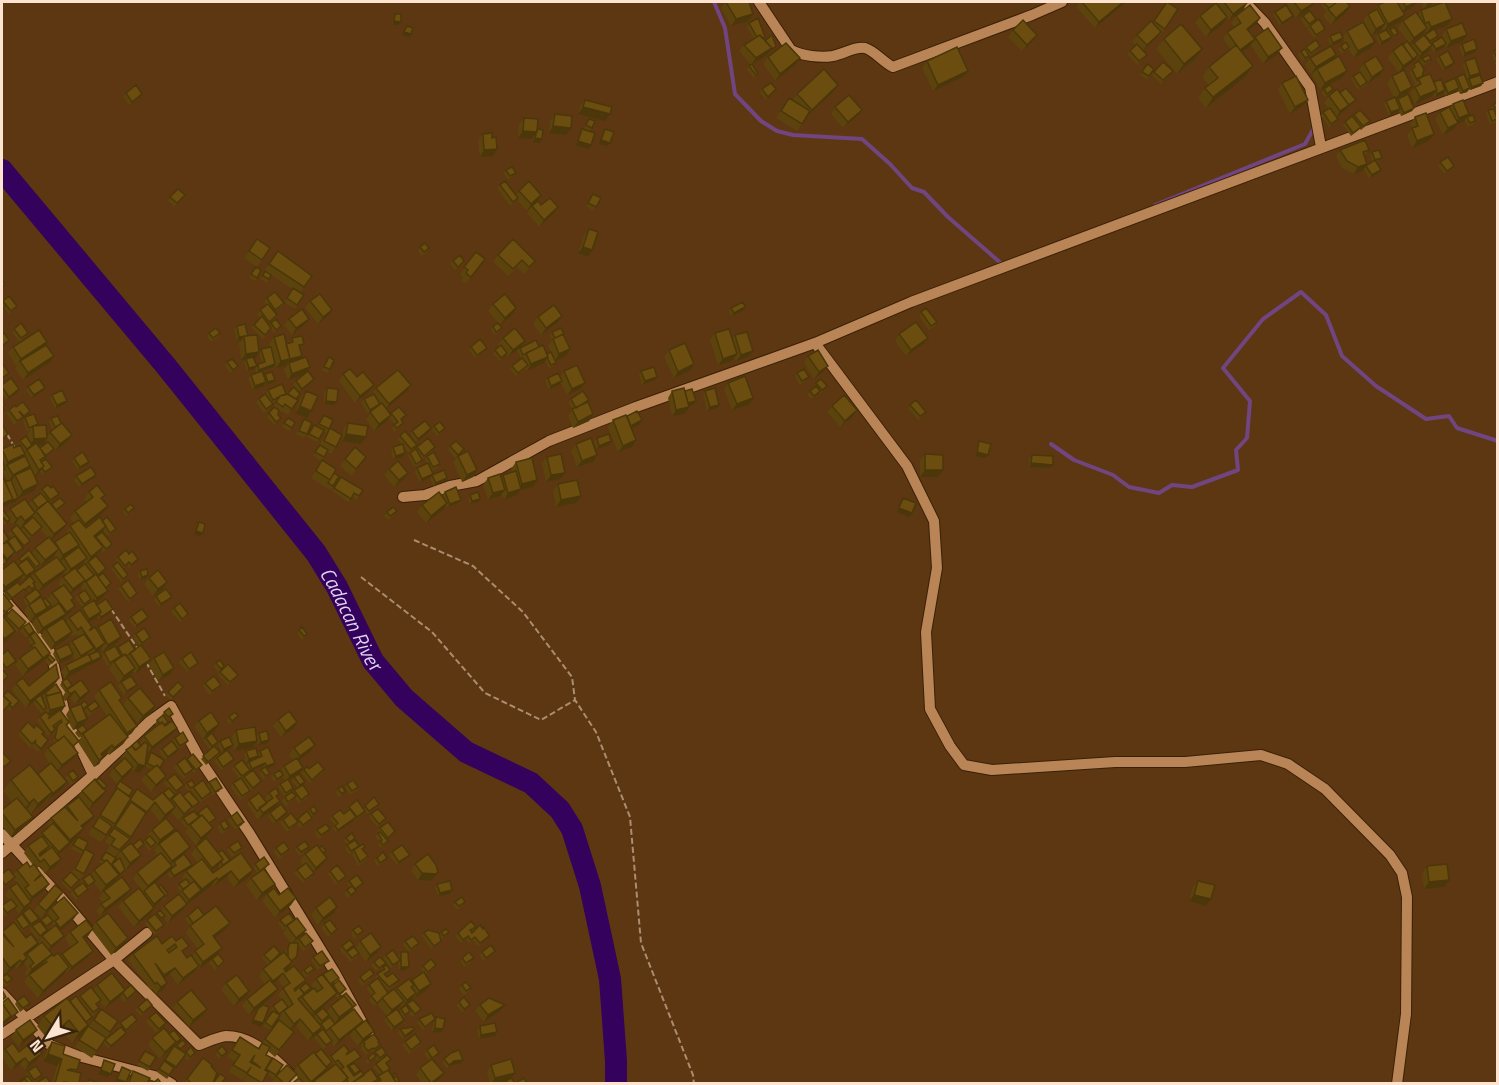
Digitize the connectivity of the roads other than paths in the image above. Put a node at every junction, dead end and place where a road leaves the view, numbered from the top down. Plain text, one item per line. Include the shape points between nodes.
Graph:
1 (759, 2) edge
2 (1062, 2) edge
3 (1245, 2) edge
4 (1497, 82) edge
5 (1321, 147) junction
6 (815, 344) junction
7 (403, 497) dead end
8 (2, 597) edge
9 (93, 776) junction
10 (2, 834) edge
11 (11, 845) junction
12 (2, 852) edge
13 (147, 933) dead end
14 (114, 960) junction
15 (2, 993) edge
16 (24, 1019) junction
17 (2, 1034) edge
18 (372, 1042) edge
19 (172, 1083) edge
20 (300, 1083) edge
21 (1397, 1083) edge

1 - 2 street via 791,50 799,55 832,56 862,47 893,67
3 - 5 street via 1310,87
4 - 5 street
5 - 6 street via 911,302
6 - 7 street via 549,441 477,481
6 - 21 street via 907,466 934,522 937,568 926,632 930,710 964,765 992,770 1261,755 1288,764 1325,789 1402,873 1407,897 1406,1014
8 - 9 street via 51,653 65,714
9 - 11 street
9 - 18 street via 171,706 201,761 334,971
10 - 11 street
11 - 12 street
11 - 14 street
13 - 14 street
14 - 16 street
14 - 20 street via 199,1045 223,1036 240,1037 277,1060
15 - 16 street
16 - 17 street
16 - 19 street via 50,1045

